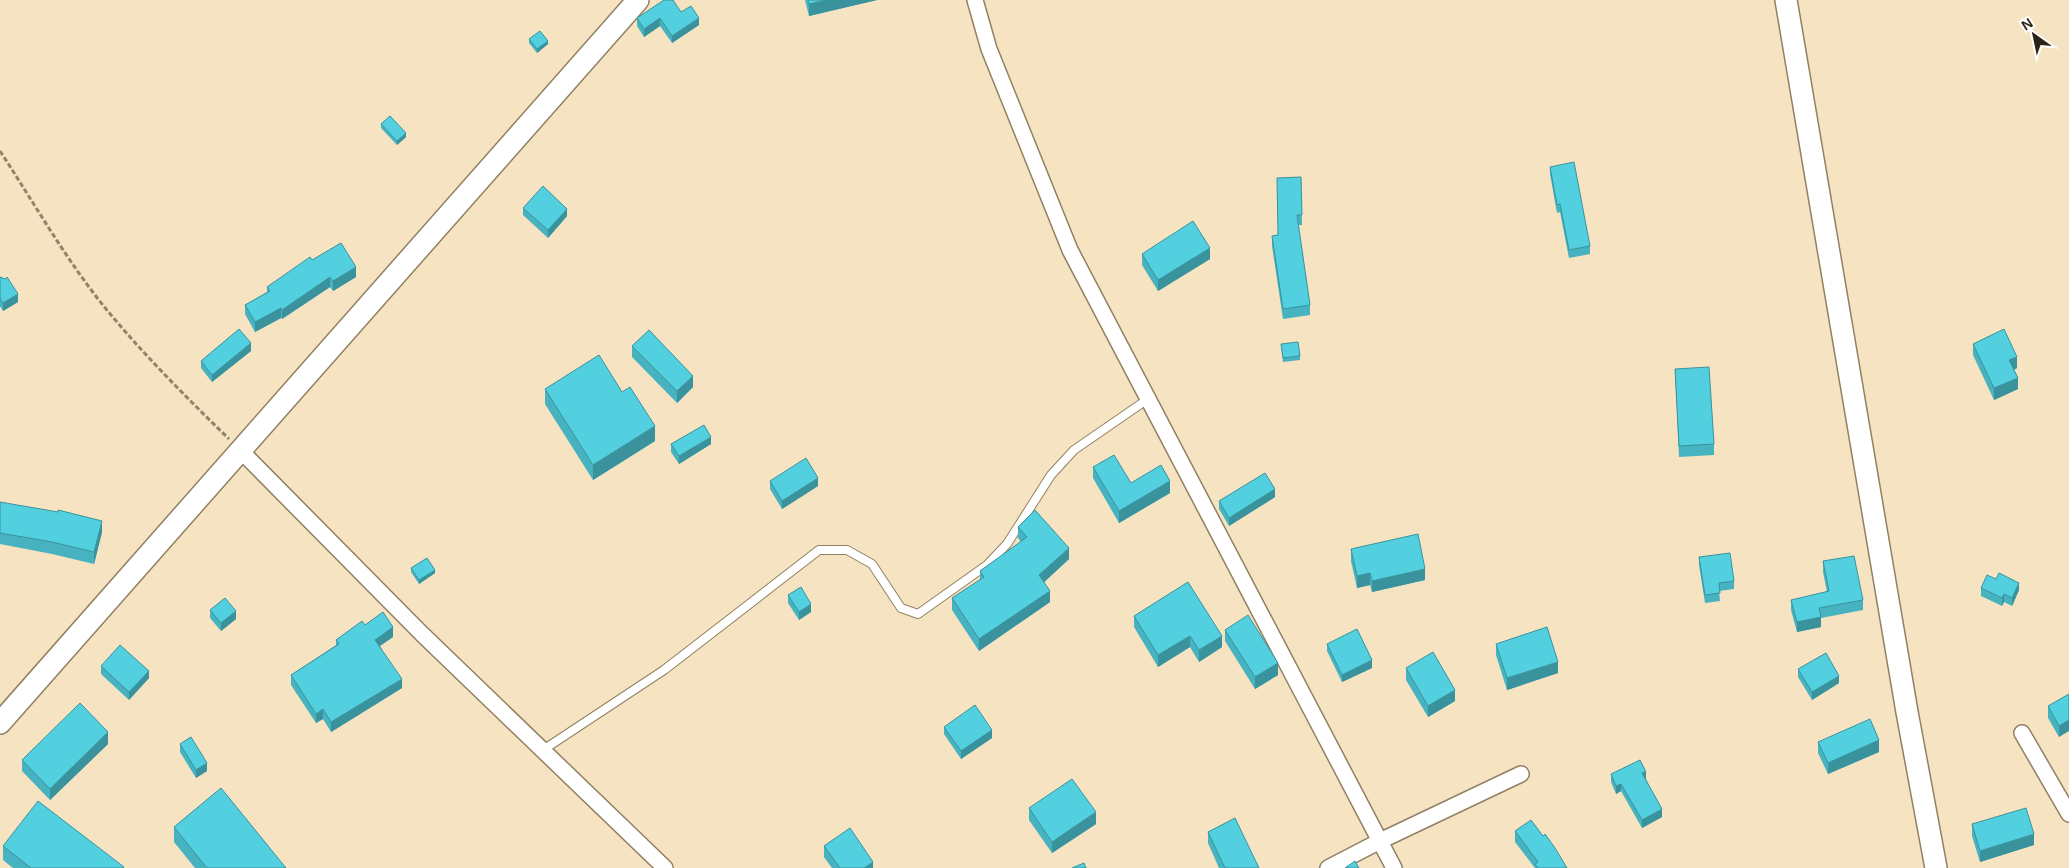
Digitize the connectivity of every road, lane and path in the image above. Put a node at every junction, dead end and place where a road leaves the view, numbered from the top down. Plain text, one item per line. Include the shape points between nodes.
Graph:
1 (638, 0) edge
2 (975, 0) edge
3 (1786, 0) edge
4 (0, 151) edge
5 (1148, 398) junction
6 (240, 450) junction
7 (0, 723) edge
8 (2022, 733) dead end
9 (543, 750) junction
10 (1521, 774) dead end
11 (2069, 814) edge
12 (1380, 841) junction
13 (665, 868) edge
14 (1328, 868) edge
15 (1394, 868) edge
16 (1936, 868) edge

1 - 6 main road
2 - 5 street via 989,49 1070,250
3 - 16 main road
4 - 6 path via 110,314 171,382
5 - 9 lane via 1074,450 1051,475 1007,544 987,565 918,614 901,608 872,564 847,550 819,550 664,670
5 - 12 street
6 - 7 main road
6 - 9 street via 422,634
8 - 11 street
9 - 13 street
10 - 12 street
12 - 14 street
12 - 15 street

